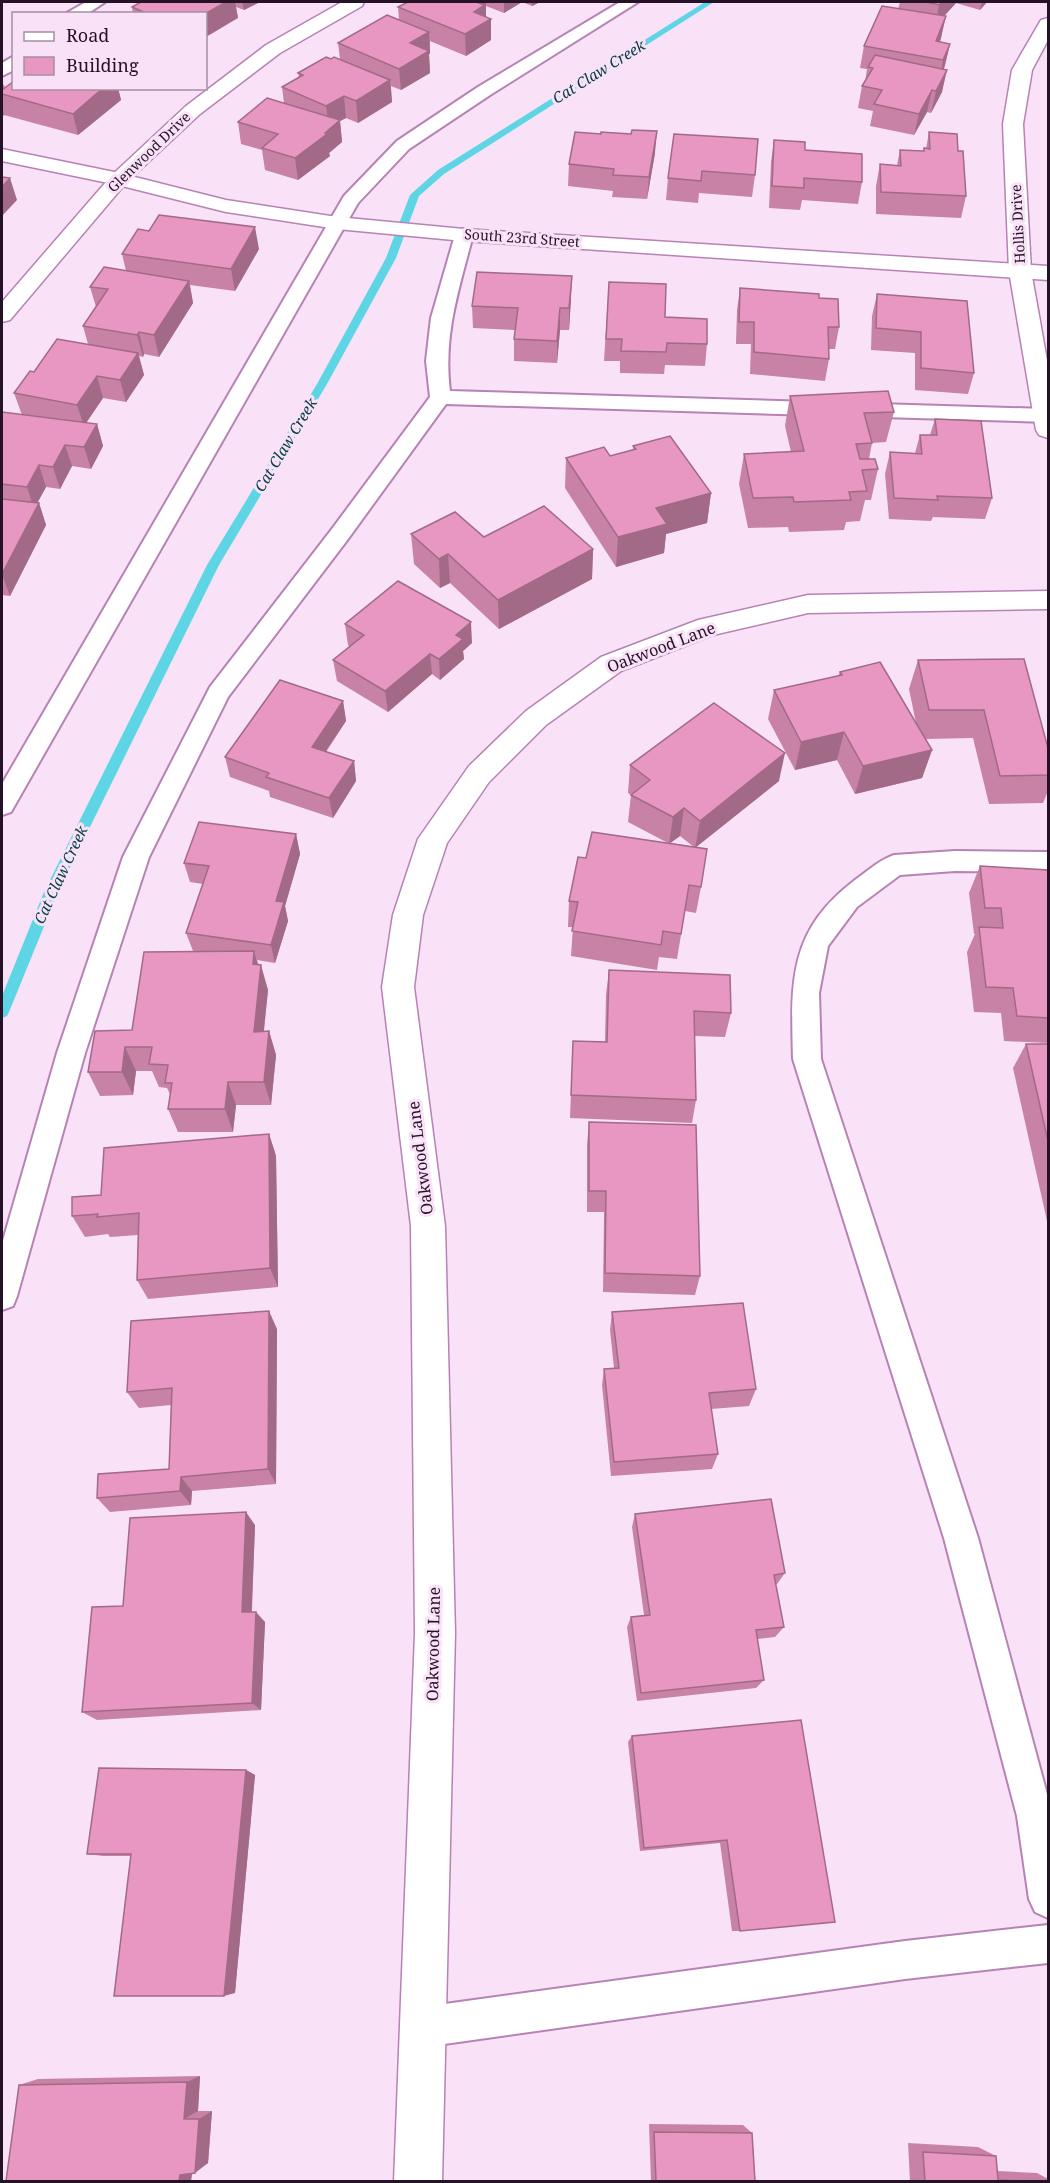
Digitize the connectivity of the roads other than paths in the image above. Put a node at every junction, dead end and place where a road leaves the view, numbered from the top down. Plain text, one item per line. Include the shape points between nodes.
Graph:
1 (97, 2) edge
2 (354, 2) edge
3 (630, 2) edge
4 (77, 12) edge
5 (1048, 24) edge
6 (2, 155) edge
7 (119, 179) junction
8 (337, 223) junction
9 (464, 235) junction
10 (1020, 271) junction
11 (1048, 273) edge
12 (2, 315) edge
13 (440, 397) junction
14 (1047, 423) edge
15 (1048, 600) edge
16 (2, 805) edge
17 (1048, 862) edge
18 (2, 1296) edge
19 (1048, 1899) edge
20 (1048, 1944) edge
21 (423, 2027) junction
22 (418, 2181) edge

1 - 4 lane
2 - 7 street, Glenwood Drive via 264,56 193,110
3 - 8 lane via 403,145 350,200
5 - 10 street, Hollis Drive via 1022,70 1013,124
6 - 7 street, South 23rd Street
7 - 8 street, South 23rd Street via 226,206
7 - 12 street, Glenwood Drive
8 - 9 street, South 23rd Street
8 - 16 lane
9 - 10 street, South 23rd Street
9 - 13 lane via 441,318 436,361
10 - 11 street, South 23rd Street
10 - 14 street, Hollis Drive
13 - 14 lane
13 - 18 lane via 218,693 136,856 71,1053
15 - 21 street, Oakwood Lane via 808,604 707,627 611,664 536,718 479,774 433,839 408,915 398,987 428,1226 435,1633
17 - 19 lane via 894,865 848,900 815,943 804,993 807,1059 961,1538 1035,1816
20 - 21 lane
21 - 22 street, Oakwood Lane

